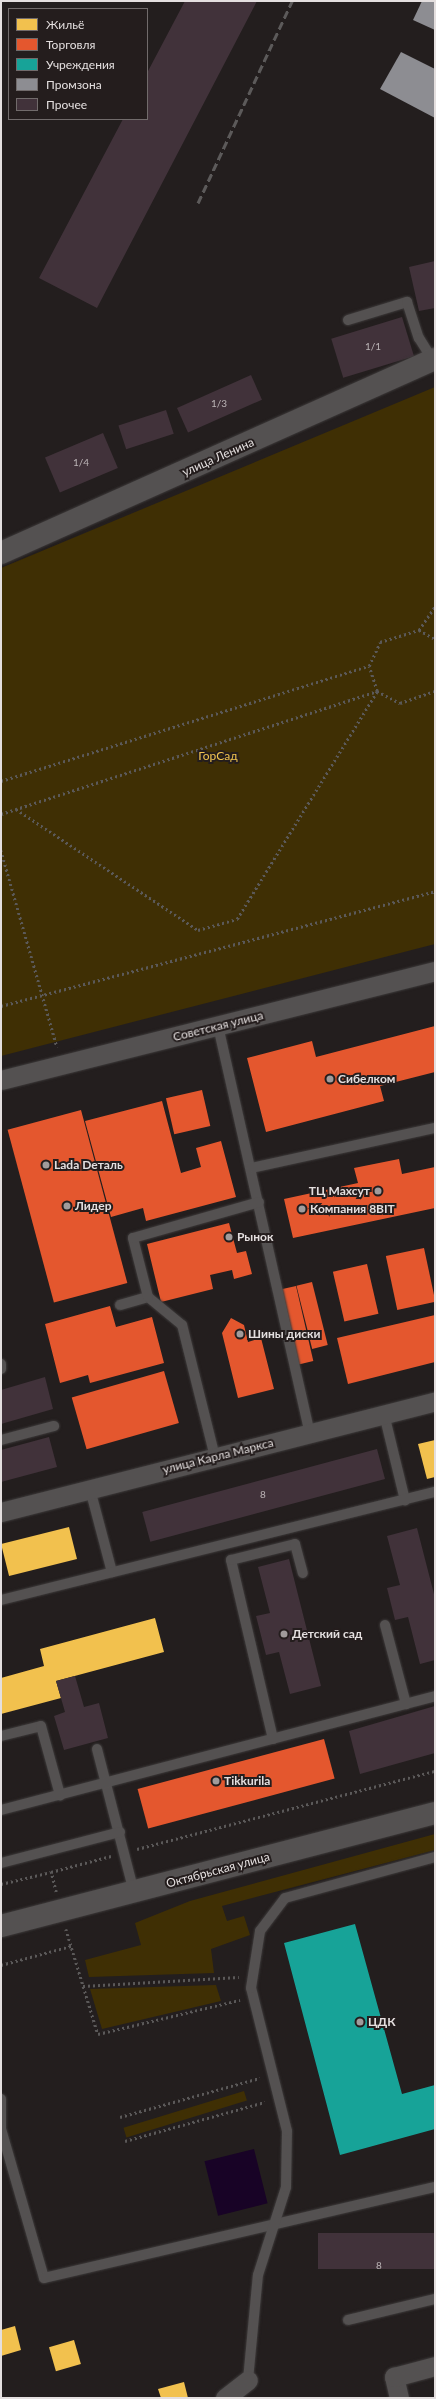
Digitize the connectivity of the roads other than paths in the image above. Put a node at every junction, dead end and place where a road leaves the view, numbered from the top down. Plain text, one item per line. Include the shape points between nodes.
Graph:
1 (348, 320) dead end
2 (434, 360) edge
3 (1, 553) edge
4 (435, 971) edge
5 (218, 1026) junction
6 (1, 1080) edge
7 (435, 1128) edge
8 (251, 1168) junction
9 (259, 1202) junction
10 (148, 1297) junction
11 (120, 1305) dead end
12 (1, 1364) edge
13 (1, 1369) edge
14 (435, 1401) edge
15 (384, 1414) junction
16 (54, 1426) dead end
17 (310, 1433) junction
18 (1, 1440) edge
19 (215, 1457) junction
20 (90, 1489) junction
21 (435, 1492) edge
22 (405, 1500) junction
23 (1, 1512) edge
24 (112, 1572) junction
25 (303, 1572) dead end
26 (1, 1600) edge
27 (385, 1625) dead end
28 (435, 1696) edge
29 (406, 1704) junction
30 (1, 1736) edge
31 (273, 1739) junction
32 (97, 1749) dead end
33 (107, 1783) junction
34 (60, 1796) junction
35 (1, 1810) edge
36 (435, 1813) edge
37 (120, 1832) junction
38 (435, 1857) edge
39 (1, 1863) edge
40 (134, 1892) junction
41 (1, 1926) edge
42 (1, 2099) edge
43 (1, 2129) edge
44 (4, 2149) edge
45 (435, 2187) edge
46 (275, 2225) junction
47 (435, 2299) edge
48 (348, 2320) dead end
49 (435, 2366) edge
50 (248, 2380) joint
51 (226, 2398) edge
52 (400, 2398) edge

1 - 2 lane via 407,302 419,338
2 - 3 street, улица Ленина
4 - 5 street, Советская улица
5 - 6 street, Советская улица
5 - 8 lane
7 - 8 lane
8 - 9 lane
9 - 10 lane via 133,1238
9 - 17 lane via 274,1264 274,1288
10 - 11 lane
10 - 19 lane via 182,1325
12 - 13 lane
14 - 15 street, улица Карла Маркса
15 - 17 street, улица Карла Маркса
15 - 22 lane
16 - 18 lane
17 - 19 street, улица Карла Маркса
19 - 20 street, улица Карла Маркса
20 - 23 street, улица Карла Маркса
20 - 24 lane
21 - 22 lane
22 - 24 lane
24 - 26 lane
25 - 31 lane via 295,1544 231,1560
27 - 29 lane
28 - 29 lane
29 - 31 lane
30 - 34 lane via 41,1726
31 - 33 lane
32 - 33 lane
33 - 34 lane
33 - 37 lane
34 - 35 lane
36 - 40 street, Октябрьская улица
37 - 39 lane
37 - 40 lane
38 - 46 lane via 285,1898 260,1931 251,1976 287,2131 286,2187
40 - 41 street, Октябрьская улица
42 - 43 lane
43 - 44 lane
44 - 46 lane via 44,2278
45 - 46 lane
46 - 50 lane via 258,2275
47 - 48 lane
49 - 52 street via 394,2377
50 - 51 street

